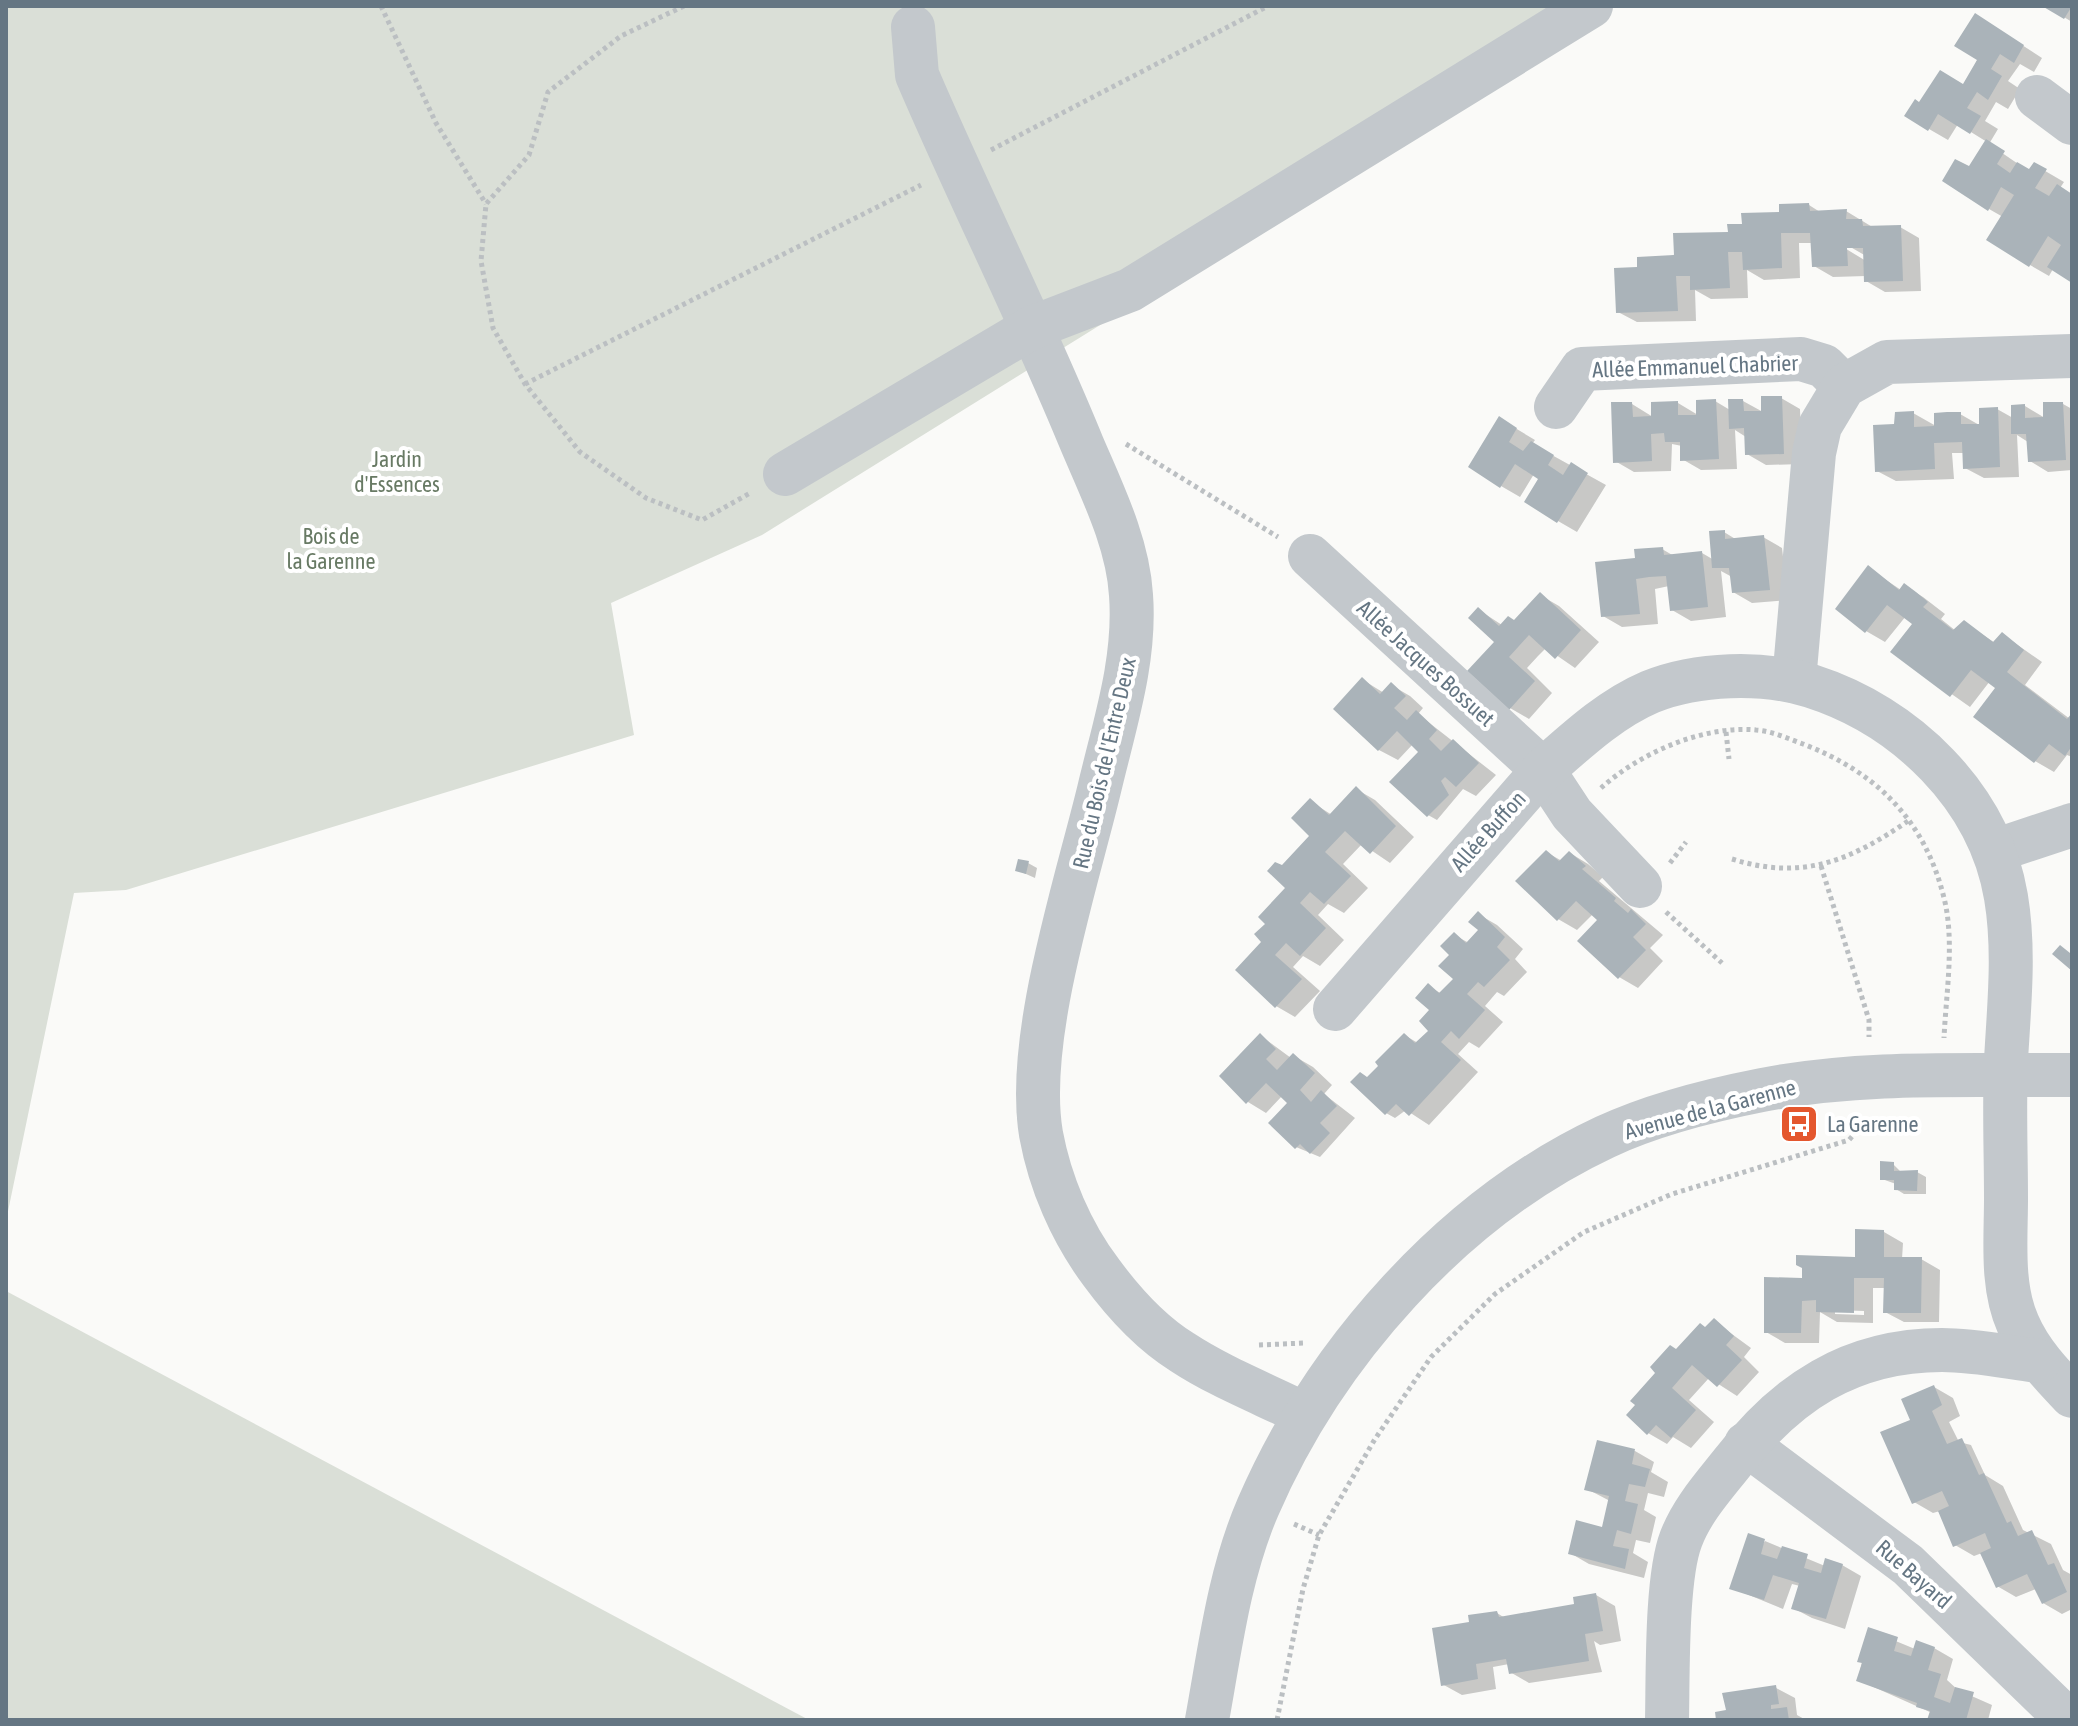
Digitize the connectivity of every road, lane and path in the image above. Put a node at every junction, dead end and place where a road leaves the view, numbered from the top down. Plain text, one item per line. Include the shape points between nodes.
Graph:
1 (381, 6) edge
2 (684, 6) edge
3 (1268, 6) edge
4 (1591, 6) edge
5 (913, 27) dead end
6 (2037, 97) dead end
7 (2072, 123) edge
8 (957, 167) junction
9 (486, 204) junction
10 (1031, 328) junction
11 (2072, 356) edge
12 (525, 384) junction
13 (1844, 386) junction
14 (1556, 407) dead end
15 (1123, 442) dead end
16 (785, 474) joint
17 (1310, 556) joint
18 (1794, 681) junction
19 (1726, 732) junction
20 (1729, 759) dead end
21 (1543, 770) junction
22 (1572, 814) junction
23 (1908, 821) junction
24 (2072, 825) edge
25 (1994, 851) junction
26 (1732, 859) dead end
27 (1821, 866) junction
28 (1640, 886) joint
29 (1722, 963) dead end
30 (1335, 1009) dead end
31 (1869, 1039) dead end
32 (1944, 1039) dead end
33 (2072, 1075) edge
34 (2006, 1076) junction
35 (1868, 1117) dead end
36 (2009, 1290) junction
37 (1247, 1342) dead end
38 (1354, 1343) junction
39 (1942, 1350) junction
40 (2039, 1361) junction
41 (2072, 1396) edge
42 (1304, 1414) junction
43 (1746, 1444) junction
44 (1207, 1720) edge
45 (1277, 1720) edge
46 (1667, 1720) edge
47 (2068, 1720) edge

1 - 9 path via 436,123
2 - 9 path via 621,36 548,92 529,155
3 - 8 path
4 - 10 street via 1130,290
5 - 8 street, Rue du Bois de l'Entre Deux via 917,75
6 - 7 street
8 - 10 street, Rue du Bois de l'Entre Deux
8 - 12 path
9 - 12 path via 481,261 493,328
10 - 16 street
10 - 42 street, Rue du Bois de l'Entre Deux via 1100,488 1126,559 1131,595 1131,649 1049,998 1039,1078 1041,1132 1057,1192 1082,1247 1122,1301 1180,1351
11 - 13 street via 1887,362
12 - 16 path via 580,452 646,498 702,520
13 - 14 street, Allée Emmanuel Chabrier via 1824,366 1801,359 1582,369
13 - 18 street via 1820,426 1814,453
15 - 17 path
17 - 21 street, Allée Jacques Bossuet
18 - 21 street via 1733,677 1651,692 1583,735
18 - 25 street via 1876,713 1913,742 1954,785
19 - 20 path
19 - 22 path via 1651,753
19 - 23 path via 1757,730 1834,756 1893,798
21 - 22 street, Allée Buffon
21 - 30 street, Allée Buffon
22 - 28 street, Allée Buffon
23 - 27 path via 1859,852
23 - 32 path via 1930,858 1945,900
24 - 25 street
25 - 34 street via 2011,946
26 - 27 path via 1759,868
27 - 31 path via 1869,1020
28 - 29 path
33 - 34 street, Avenue de la Garenne
34 - 36 street
34 - 38 street, Avenue de la Garenne via 1840,1079 1777,1088 1607,1136 1548,1168 1459,1235
35 - 45 path via 1849,1140 1672,1194 1584,1232 1495,1294 1431,1357 1319,1535
36 - 39 street via 1975,1326
36 - 40 street via 2018,1325
37 - 38 path via 1270,1347
38 - 42 street, Avenue de la Garenne
39 - 40 street
39 - 43 street via 1834,1371 1774,1413
40 - 41 street
42 - 44 street, Avenue de la Garenne via 1257,1509 1229,1598
43 - 46 street via 1698,1506 1680,1541
43 - 47 street, Rue Bayard via 1908,1565

